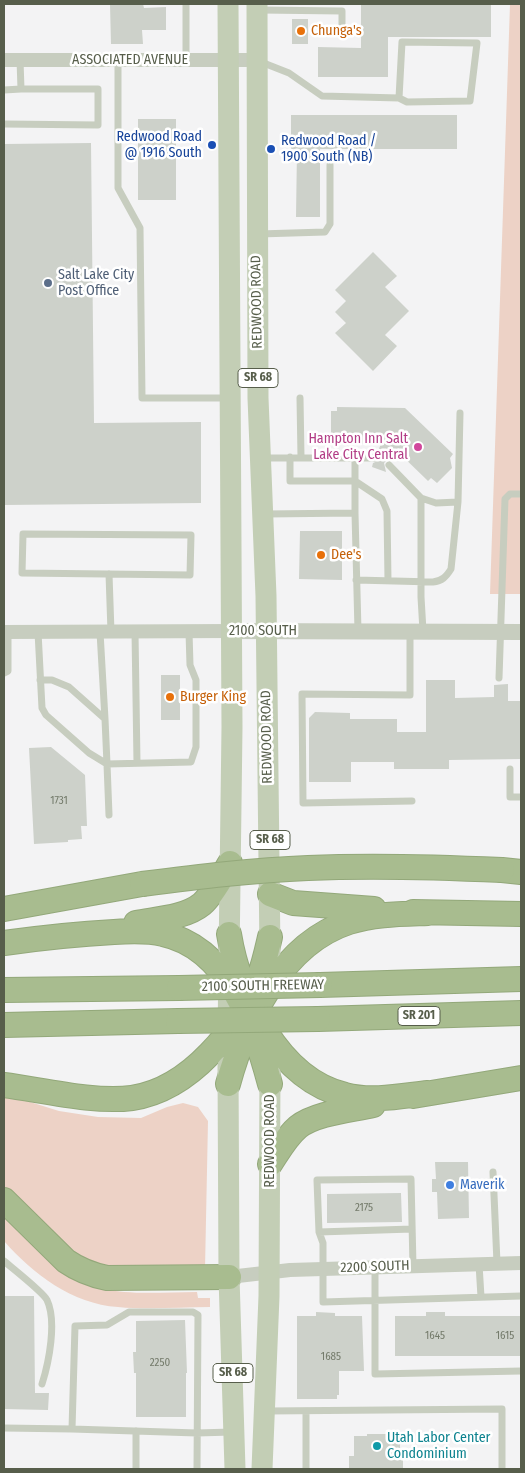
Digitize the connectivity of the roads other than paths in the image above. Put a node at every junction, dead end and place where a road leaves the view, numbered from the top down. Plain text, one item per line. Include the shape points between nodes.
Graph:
1 (186, 4) edge
2 (228, 4) edge
3 (257, 7) edge
4 (342, 31) dead end
5 (4, 60) edge
6 (20, 60) junction
7 (118, 60) junction
8 (186, 60) junction
9 (228, 60) junction
10 (256, 60) junction
11 (21, 89) junction
12 (4, 90) edge
13 (399, 98) junction
14 (4, 124) edge
15 (330, 165) dead end
16 (256, 234) junction
17 (230, 398) junction
18 (300, 398) dead end
19 (460, 413) dead end
20 (301, 457) junction
21 (354, 457) junction
22 (260, 458) junction
23 (290, 458) junction
24 (375, 458) dead end
25 (389, 465) dead end
26 (355, 481) junction
27 (521, 494) edge
28 (421, 498) junction
29 (458, 502) junction
30 (356, 513) junction
31 (262, 514) junction
32 (109, 574) junction
33 (356, 580) junction
34 (388, 581) junction
35 (421, 582) junction
36 (232, 631) junction
37 (266, 631) junction
38 (358, 631) junction
39 (6, 632) edge
40 (38, 632) junction
41 (105, 632) junction
42 (135, 632) junction
43 (189, 632) junction
44 (416, 632) junction
45 (500, 632) junction
46 (521, 632) edge
47 (4, 673) edge
48 (499, 678) dead end
49 (40, 680) junction
50 (105, 719) junction
51 (137, 763) junction
52 (107, 764) junction
53 (510, 769) dead end
54 (521, 797) edge
55 (412, 801) dead end
56 (109, 816) dead end
57 (230, 862) junction
58 (511, 871) edge
59 (270, 894) junction
60 (4, 909) edge
61 (428, 913) junction
62 (521, 914) edge
63 (87, 933) junction
64 (229, 934) junction
65 (270, 936) junction
66 (4, 943) edge
67 (521, 979) edge
68 (228, 980) junction
69 (270, 986) junction
70 (4, 990) edge
71 (521, 1013) edge
72 (245, 1014) junction
73 (4, 1025) edge
74 (270, 1036) junction
75 (521, 1078) edge
76 (228, 1084) joint
77 (270, 1084) junction
78 (4, 1085) edge
79 (428, 1093) junction
80 (270, 1164) junction
81 (493, 1172) dead end
82 (4, 1200) edge
83 (412, 1229) junction
84 (319, 1232) junction
85 (4, 1261) edge
86 (521, 1262) edge
87 (497, 1263) junction
88 (479, 1264) junction
89 (413, 1266) junction
90 (375, 1267) junction
91 (322, 1269) junction
92 (270, 1272) junction
93 (229, 1277) junction
94 (521, 1296) edge
95 (481, 1297) junction
96 (376, 1300) junction
97 (521, 1371) edge
98 (42, 1384) dead end
99 (265, 1411) junction
100 (306, 1411) junction
101 (4, 1428) edge
102 (72, 1429) junction
103 (136, 1431) junction
104 (235, 1432) junction
105 (197, 1433) junction
106 (136, 1469) edge
107 (197, 1469) edge
108 (235, 1469) edge
109 (262, 1469) edge
110 (306, 1469) edge
111 (502, 1469) edge

1 - 8 lane
2 - 9 main road, REDWOOD ROAD / SR 68
3 - 4 lane via 342,11
3 - 10 main road, REDWOOD ROAD / SR 68
5 - 6 street, ASSOCIATED AVENUE
6 - 7 street, ASSOCIATED AVENUE
6 - 11 lane
7 - 8 street, ASSOCIATED AVENUE
7 - 17 lane via 118,188 140,228 142,398
8 - 9 street, ASSOCIATED AVENUE
9 - 10 street, ASSOCIATED AVENUE
9 - 17 main road, REDWOOD ROAD / SR 68
10 - 13 lane via 289,73 322,96
10 - 16 main road, REDWOOD ROAD / SR 68
11 - 12 lane
11 - 14 lane via 98,89 98,125
13 - 13 lane via 402,42 477,43 470,101 407,102
15 - 16 lane via 330,224 325,232
16 - 22 main road, REDWOOD ROAD / SR 68
17 - 36 main road, REDWOOD ROAD / SR 68
18 - 20 lane
19 - 29 lane
20 - 21 lane
20 - 23 lane
21 - 24 lane
21 - 26 lane
22 - 23 lane
22 - 31 main road, REDWOOD ROAD / SR 68
23 - 26 lane via 290,481
25 - 28 lane
26 - 30 lane
26 - 34 lane via 382,500 387,511
27 - 45 lane via 510,494 505,499
28 - 29 lane via 436,503
28 - 35 lane
29 - 35 lane via 451,569 441,580
30 - 31 lane
30 - 33 lane
31 - 37 main road, REDWOOD ROAD / SR 68
32 - 32 lane via 190,575 191,536 22,534 22,574
32 - 41 lane
33 - 34 lane
33 - 38 lane
34 - 35 lane
35 - 44 lane
36 - 37 street, 2100 SOUTH
36 - 43 street, 2100 SOUTH
36 - 57 main road, REDWOOD ROAD / SR 68
37 - 38 street, 2100 SOUTH
37 - 59 main road, REDWOOD ROAD / SR 68
38 - 44 street, 2100 SOUTH
39 - 40 street, 2100 SOUTH
39 - 47 lane via 8,671
40 - 41 street, 2100 SOUTH
40 - 49 lane
41 - 42 street, 2100 SOUTH
41 - 50 lane
42 - 43 street, 2100 SOUTH
42 - 51 lane
43 - 51 lane via 190,665 196,680 196,747 191,762
44 - 45 street, 2100 SOUTH
44 - 55 lane via 410,695 302,694 303,803
45 - 46 street, 2100 SOUTH
45 - 48 lane
49 - 50 lane via 52,680 69,688
49 - 52 lane via 42,708 46,715 89,753
50 - 52 lane
51 - 52 lane
52 - 56 lane
53 - 54 lane via 510,797
57 - 63 highway via 209,896 195,909
57 - 64 main road, REDWOOD ROAD / SR 68
58 - 60 highway, bridge via 408,866 279,870 142,884
59 - 61 highway via 293,902
59 - 65 main road, REDWOOD ROAD / SR 68
61 - 62 highway
61 - 69 highway via 373,917 336,927 306,947
63 - 66 highway
63 - 68 highway via 148,931 170,935 198,950
64 - 68 main road, REDWOOD ROAD / SR 68
64 - 72 highway
65 - 69 main road, REDWOOD ROAD / SR 68
65 - 72 highway
67 - 70 highway, 2100 SOUTH FREEWAY, bridge
68 - 72 highway
69 - 72 highway
69 - 74 main road, REDWOOD ROAD / SR 68
71 - 73 highway, SR 201, bridge
72 - 74 highway
72 - 76 highway
72 - 77 highway
72 - 78 highway via 190,1071 167,1087 143,1096 108,1098
74 - 77 main road, REDWOOD ROAD / SR 68
74 - 79 highway via 296,1068 331,1091 360,1098
75 - 79 highway
76 - 93 main road, SR 68
77 - 80 main road, REDWOOD ROAD / SR 68
79 - 80 highway via 313,1119 294,1131
80 - 92 main road, REDWOOD ROAD / SR 68
81 - 87 lane
82 - 93 highway via 66,1261 96,1275 107,1278
83 - 84 lane
83 - 84 lane via 411,1179 317,1180
83 - 89 lane
84 - 91 lane via 323,1244
85 - 98 lane via 46,1298 52,1317 47,1368
86 - 87 street, 2200 SOUTH
87 - 88 street, 2200 SOUTH
88 - 89 street, 2200 SOUTH
88 - 95 lane
89 - 90 street, 2200 SOUTH
90 - 91 street, 2200 SOUTH
90 - 96 lane
91 - 92 street, 2200 SOUTH
91 - 96 lane via 323,1302
92 - 93 street, 2200 SOUTH
92 - 99 main road, REDWOOD ROAD / SR 68
93 - 104 main road, SR 68
94 - 95 lane
95 - 96 lane
96 - 97 lane via 375,1374
99 - 100 lane
99 - 109 main road, REDWOOD ROAD / SR 68
100 - 110 lane
100 - 111 lane via 502,1409
101 - 102 lane
102 - 103 lane
102 - 105 lane via 76,1326 107,1326 129,1312 193,1312 198,1315
103 - 105 lane
103 - 106 lane
104 - 105 lane
104 - 108 main road, SR 68
105 - 107 lane

